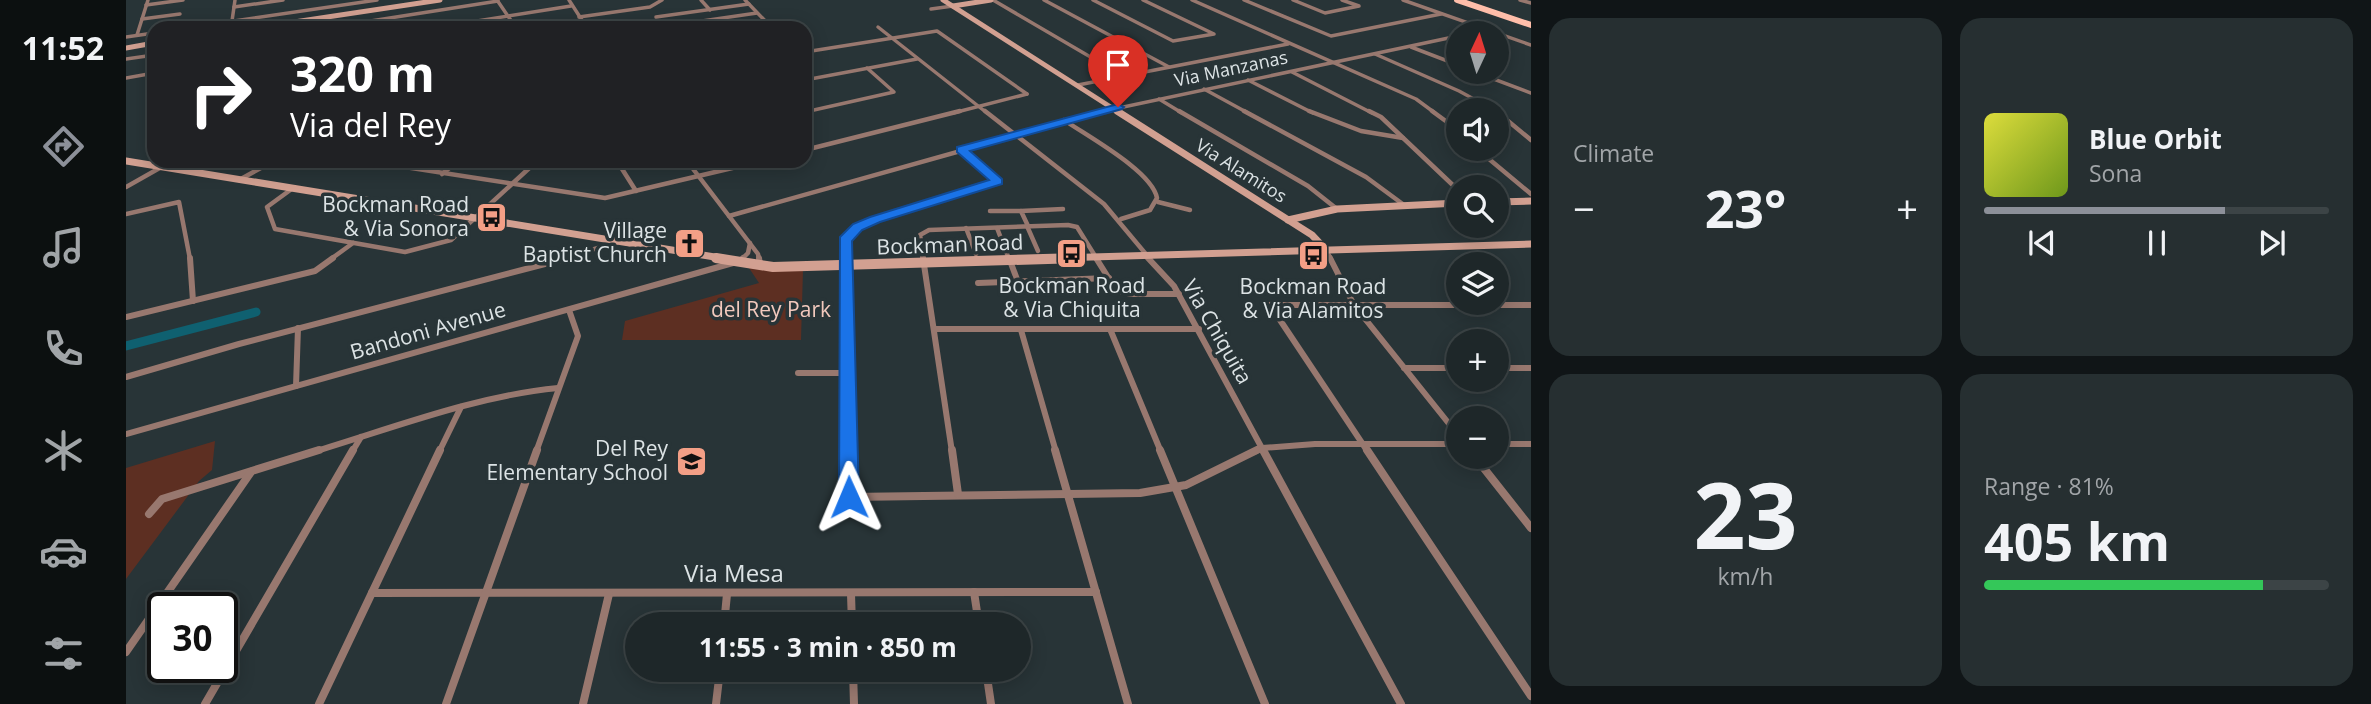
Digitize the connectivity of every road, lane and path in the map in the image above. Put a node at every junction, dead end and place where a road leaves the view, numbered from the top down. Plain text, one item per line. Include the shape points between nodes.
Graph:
1 (183, 0) edge
2 (234, 0) edge
3 (283, 0) edge
4 (377, 0) edge
5 (440, 0) edge
6 (569, 0) edge
7 (663, 0) edge
8 (701, 0) edge
9 (745, 0) edge
10 (943, 0) edge
11 (992, 0) edge
12 (1044, 0) edge
13 (1093, 0) edge
14 (1143, 0) edge
15 (1192, 0) edge
16 (1244, 0) edge
17 (1293, 0) edge
18 (1342, 0) edge
19 (1403, 0) edge
20 (1457, 0) edge
21 (1467, 0) edge
22 (1520, 0) edge
23 (498, 1) edge
24 (147, 2) edge
25 (749, 4) junction
26 (1531, 4) edge
27 (570, 6) junction
28 (953, 6) junction
29 (234, 7) junction
30 (931, 9) dead end
31 (710, 10) junction
32 (757, 13) junction
33 (1441, 13) junction
34 (180, 14) dead end
35 (507, 16) junction
36 (579, 17) junction
37 (656, 17) dead end
38 (142, 19) junction
39 (232, 21) joint
40 (300, 21) edge
41 (371, 21) edge
42 (482, 21) edge
43 (511, 21) edge
44 (582, 21) edge
45 (702, 21) edge
46 (765, 21) edge
47 (1462, 21) edge
48 (1531, 23) edge
49 (878, 27) dead end
50 (147, 34) edge
51 (137, 35) junction
52 (126, 37) edge
53 (890, 38) junction
54 (1446, 38) edge
55 (1509, 38) edge
56 (1290, 43) junction
57 (147, 44) edge
58 (1531, 45) edge
59 (1410, 46) junction
60 (126, 48) edge
61 (812, 51) edge
62 (1373, 54) junction
63 (147, 56) edge
64 (126, 59) edge
65 (916, 59) junction
66 (1446, 60) edge
67 (1334, 62) junction
68 (1169, 67) junction
69 (867, 68) junction
70 (1291, 71) junction
71 (147, 74) edge
72 (1123, 76) junction
73 (126, 78) edge
74 (812, 79) edge
75 (1248, 80) junction
76 (1507, 84) edge
77 (1077, 85) junction
78 (1204, 89) junction
79 (1531, 93) edge
80 (1473, 98) edge
81 (1159, 99) junction
82 (978, 106) junction
83 (1112, 108) junction
84 (812, 110) edge
85 (1064, 120) junction
86 (1446, 121) edge
87 (1509, 122) edge
88 (1014, 134) junction
89 (1403, 138) junction
90 (1531, 140) edge
91 (812, 148) edge
92 (961, 150) junction
93 (126, 161) edge
94 (1491, 161) edge
95 (147, 165) edge
96 (158, 168) edge
97 (166, 168) edge
98 (261, 168) edge
99 (407, 168) edge
100 (449, 168) edge
101 (530, 168) edge
102 (621, 168) edge
103 (693, 168) edge
104 (735, 168) edge
105 (442, 174) junction
106 (700, 177) junction
107 (1446, 179) edge
108 (239, 180) junction
109 (513, 185) junction
110 (126, 187) edge
111 (293, 188) junction
112 (636, 191) junction
113 (1531, 194) edge
114 (1531, 201) edge
115 (1158, 202) junction
116 (1509, 202) edge
117 (1446, 203) edge
118 (1404, 205) junction
119 (1063, 209) dead end
120 (1337, 209) junction
121 (1190, 210) dead end
122 (990, 211) dead end
123 (1021, 211) junction
124 (126, 214) edge
125 (729, 216) junction
126 (478, 218) junction
127 (1121, 219) junction
128 (1288, 220) junction
129 (1027, 226) junction
130 (966, 228) junction
131 (997, 228) junction
132 (618, 242) junction
133 (353, 243) junction
134 (750, 243) junction
135 (1531, 244) edge
136 (1326, 250) junction
137 (1038, 251) dead end
138 (976, 254) dead end
139 (1147, 256) junction
140 (1098, 258) junction
141 (740, 261) junction
142 (1011, 261) junction
143 (923, 263) junction
144 (760, 265) junction
145 (844, 265) junction
146 (1109, 278) junction
147 (1018, 282) junction
148 (978, 283) dead end
149 (1179, 294) junction
150 (193, 301) junction
151 (1354, 305) junction
152 (1531, 305) edge
153 (569, 310) junction
154 (126, 317) edge
155 (298, 328) junction
156 (934, 329) junction
157 (1110, 329) junction
158 (1199, 329) junction
159 (1021, 330) junction
160 (1404, 368) junction
161 (1446, 368) edge
162 (1509, 368) edge
163 (1531, 368) edge
164 (798, 373) dead end
165 (846, 373) junction
166 (126, 377) edge
167 (296, 386) junction
168 (558, 388) junction
169 (461, 407) junction
170 (1446, 420) edge
171 (126, 434) edge
172 (361, 437) junction
173 (1363, 444) junction
174 (1446, 444) edge
175 (1509, 444) edge
176 (1531, 444) edge
177 (1262, 448) junction
178 (1484, 469) edge
179 (252, 471) junction
180 (1175, 489) junction
181 (958, 494) junction
182 (1069, 494) junction
183 (149, 514) dead end
184 (1531, 528) edge
185 (974, 592) junction
186 (1096, 592) junction
187 (372, 593) junction
188 (486, 593) junction
189 (609, 594) junction
190 (727, 594) junction
191 (851, 594) junction
192 (725, 612) edge
193 (852, 612) edge
194 (977, 612) edge
195 (126, 652) edge
196 (719, 682) edge
197 (853, 682) edge
198 (988, 682) edge
199 (1531, 696) edge
200 (205, 704) edge
201 (319, 704) edge
202 (446, 704) edge
203 (583, 704) edge
204 (716, 704) edge
205 (854, 704) edge
206 (991, 704) edge
207 (1128, 704) edge
208 (1265, 704) edge
209 (1401, 704) edge

1 - 24 street
2 - 29 street
3 - 29 street
4 - 39 street
5 - 40 street
6 - 27 street
7 - 36 street via 644,8
8 - 31 street
9 - 25 street
10 - 28 street, Via Alamitos
11 - 28 street
11 - 72 street
12 - 68 street
13 - 14 street via 1173,41 1214,33
15 - 56 street
16 - 33 street via 1331,36
17 - 18 street via 1325,13 1359,6
19 - 33 street
20 - 48 main road
21 - 48 main road
22 - 26 street
23 - 35 street
23 - 41 street
24 - 38 street
25 - 31 street
25 - 32 street
27 - 35 street
27 - 36 street
28 - 30 street
28 - 77 street, Via Alamitos
29 - 39 street
31 - 37 street
32 - 45 street
32 - 46 street
33 - 47 street
34 - 38 street
35 - 42 street
35 - 43 street
36 - 44 street
38 - 51 street
49 - 53 street, Via Chiquita
50 - 51 street
51 - 52 street
53 - 61 street
53 - 65 street, Via Chiquita
53 - 82 street via 937,31 1027,94
54 - 59 street, Via Manzanas
55 - 58 street
56 - 67 street
56 - 68 street
57 - 60 street
59 - 62 street, Via Manzanas
59 - 66 street
62 - 67 street, Via Manzanas
62 - 80 street
63 - 64 street
65 - 69 street
65 - 82 street, Via Chiquita
67 - 70 street, Via Manzanas
67 - 86 street via 1416,99
68 - 72 street
69 - 74 street
69 - 84 street via 894,92
70 - 75 street, Via Manzanas
70 - 89 street via 1369,109
71 - 73 street
72 - 77 street
75 - 78 street, Via Manzanas
75 - 89 street via 1340,126 1368,135
76 - 79 street
77 - 83 street, Via Alamitos
78 - 81 street, Via Manzanas
78 - 118 street via 1366,177
81 - 83 street, Via Manzanas
81 - 120 street via 1308,186
82 - 88 street, Via Chiquita
82 - 91 street
83 - 85 street, Via Manzanas
83 - 128 street, Via Alamitos
85 - 88 street, Via Manzanas
85 - 115 street via 1152,182
87 - 90 street
88 - 92 street, Via Manzanas
88 - 127 street, Via Chiquita
89 - 107 street
92 - 125 street, Via Manzanas
92 - 145 street via 998,181 858,227 845,240
93 - 95 street, Bockman Road
94 - 113 street
96 - 110 street
97 - 108 street, Bockman Road
98 - 108 street
99 - 105 street
100 - 105 street
101 - 109 street
102 - 112 street
103 - 106 street
104 - 106 street
105 - 109 street
106 - 112 street
106 - 125 street
108 - 111 street, Bockman Road
109 - 112 street via 605,198
109 - 126 street
111 - 126 street, Bockman Road
111 - 133 street via 268,207 275,229
114 - 116 street
115 - 121 street
115 - 127 street via 1143,214
117 - 118 street
118 - 120 street
119 - 123 street
120 - 128 street
122 - 123 street
123 - 129 street
124 - 150 street via 179,202 191,258
125 - 134 street
126 - 132 street, Bockman Road
126 - 133 street via 451,240 405,251
127 - 139 street, Via Chiquita
128 - 136 street, Via Alamitos
129 - 131 street
129 - 137 street
129 - 140 street via 1077,227
130 - 131 street
130 - 138 street
130 - 143 street via 929,230 920,235
131 - 142 street
132 - 141 street, Bockman Road
132 - 155 street
133 - 150 street via 315,271
134 - 141 street
134 - 144 street
135 - 136 street, Bockman Road
136 - 139 street, Bockman Road
136 - 151 street, Via Alamitos
139 - 140 street, Bockman Road
139 - 149 street, Via Chiquita
140 - 142 street, Bockman Road
140 - 146 street
141 - 144 street, Bockman Road
141 - 153 street, Bandoni Avenue
142 - 143 street, Bockman Road
142 - 147 street
143 - 145 street, Bockman Road
143 - 156 street
144 - 145 street, Bockman Road
145 - 165 street
146 - 147 street
146 - 149 street via 1122,293
147 - 148 street
149 - 158 street, Via Chiquita
150 - 154 street
151 - 152 street
151 - 160 street, Via Alamitos
151 - 173 street via 1270,304
153 - 167 street, Bandoni Avenue
153 - 168 street via 578,336
155 - 166 street
155 - 167 street
156 - 159 street
156 - 181 street
157 - 158 street
157 - 159 street
157 - 180 street
158 - 177 street, Via Chiquita
159 - 182 street
160 - 161 street
160 - 170 street, Via Alamitos
162 - 163 street
164 - 165 street
165 - 181 street via 849,497
167 - 171 street, Bandoni Avenue
168 - 169 street
168 - 188 street
169 - 172 street
169 - 187 street
172 - 179 street
172 - 200 street
173 - 174 street
173 - 177 street
173 - 199 street
175 - 176 street
177 - 180 street
177 - 209 street, Via Chiquita
178 - 184 street
179 - 183 street via 162,499
179 - 195 street
180 - 182 street
180 - 208 street
181 - 182 street
182 - 186 street
185 - 186 street, Via Mesa
185 - 191 street, Via Mesa
185 - 194 street
186 - 207 street
187 - 188 street, Via Mesa
187 - 201 street
188 - 189 street, Via Mesa
188 - 202 street
189 - 190 street, Via Mesa
189 - 203 street
190 - 191 street, Via Mesa
190 - 192 street
191 - 193 street
196 - 204 street
197 - 205 street
198 - 206 street

